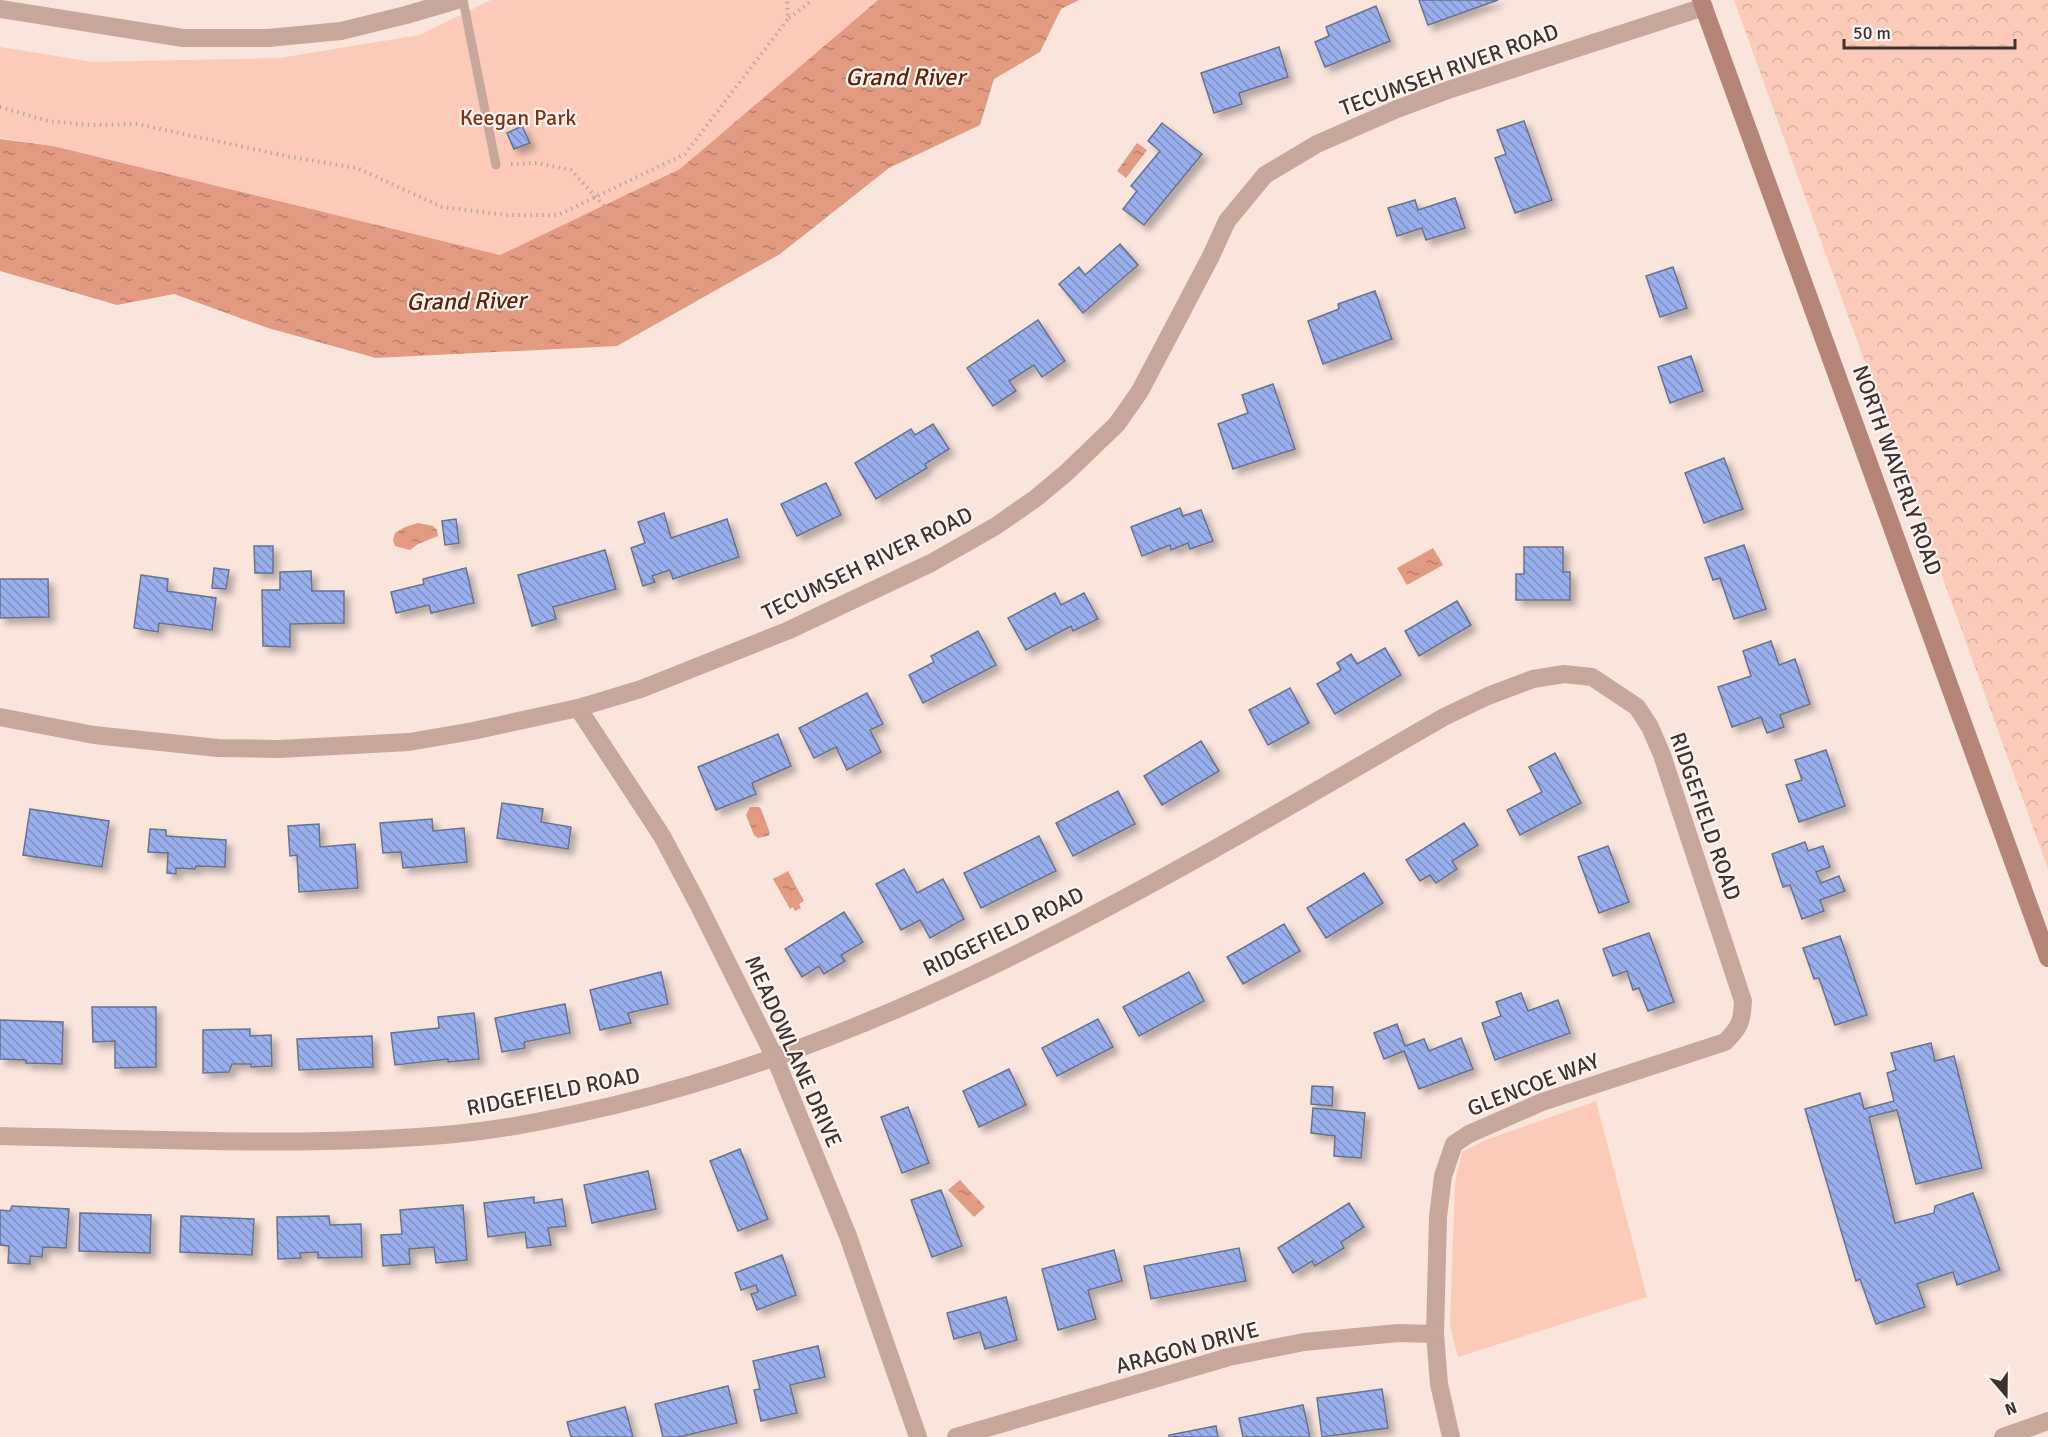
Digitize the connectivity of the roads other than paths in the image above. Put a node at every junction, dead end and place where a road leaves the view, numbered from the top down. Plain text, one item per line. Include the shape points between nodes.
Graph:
1 (457, 0) edge
2 (463, 0) edge
3 (1702, 4) edge
4 (0, 9) edge
5 (496, 165) road end
6 (578, 708) junction
7 (0, 717) edge
8 (2048, 958) edge
9 (1737, 1030) joint
10 (775, 1058) junction
11 (0, 1136) edge
12 (1435, 1334) junction
13 (2048, 1421) edge
14 (918, 1437) edge
15 (956, 1437) edge
16 (1451, 1437) edge
17 (2003, 1437) edge

1 - 4 street via 341,31 268,38 183,38
2 - 5 lane
3 - 6 street, TECUMSEH RIVER ROAD via 1448,90 1317,144 1285,162 1265,175 1227,221 1140,391 1117,424 1036,498 931,563 787,631 641,689
3 - 8 main road, NORTH WAVERLY ROAD
6 - 7 street, TECUMSEH RIVER ROAD via 409,742 279,749 218,748 105,736
6 - 10 street, MEADOWLANE DRIVE via 662,836
9 - 10 street, RIDGEFIELD ROAD via 1743,1018 1743,1001 1650,727 1637,706 1618,692 1592,677 1564,674 1533,679 1444,717 1156,881 1047,938 859,1026
9 - 12 street, GLENCOE WAY via 1710,1048 1542,1102 1454,1144 1440,1196
10 - 11 street, RIDGEFIELD ROAD via 662,1093 566,1116 458,1134 222,1141
10 - 14 street, MEADOWLANE DRIVE via 848,1236
12 - 15 street, ARAGON DRIVE via 1398,1333 1304,1342 1229,1357
12 - 16 street, GLENCOE WAY via 1439,1384
13 - 17 street

